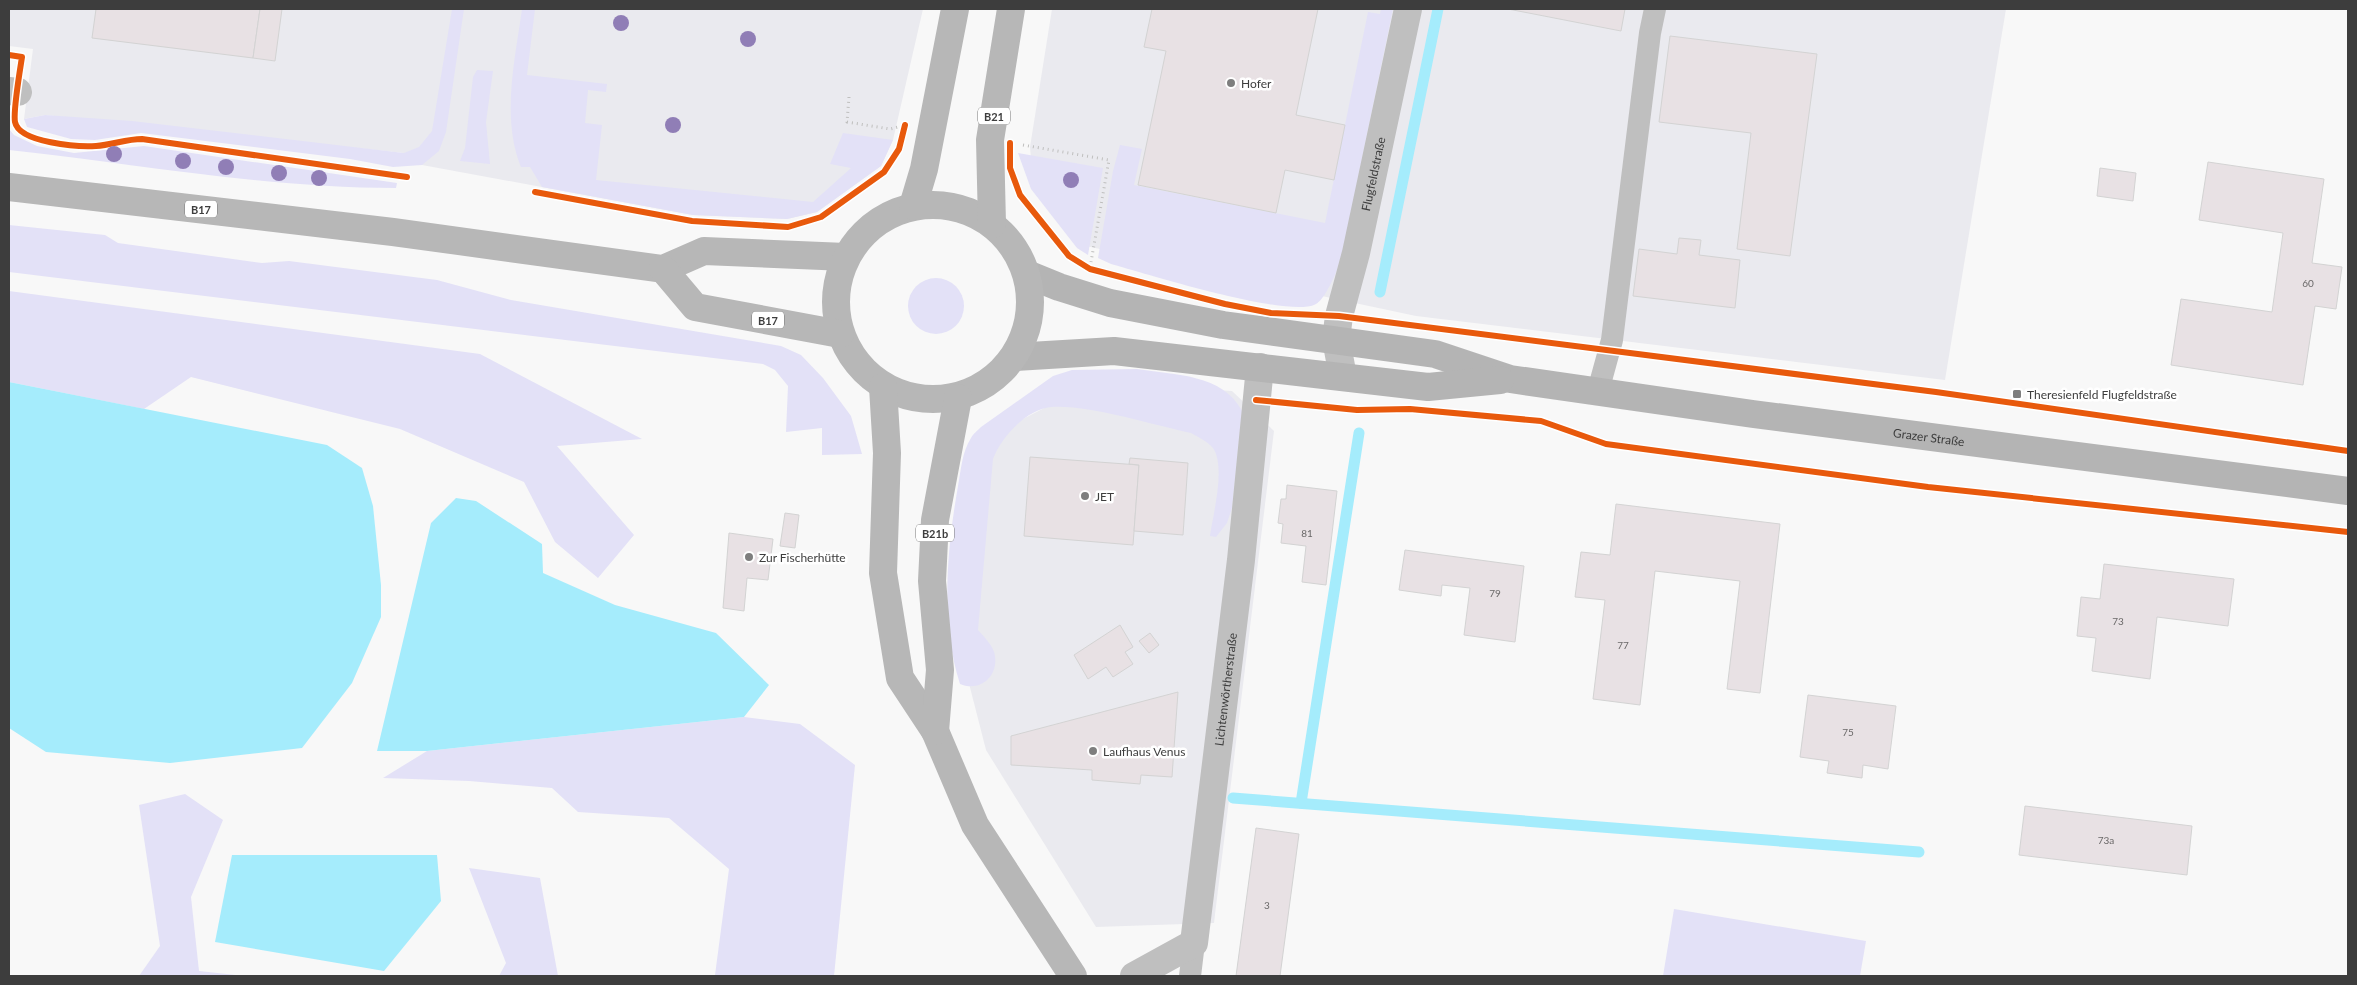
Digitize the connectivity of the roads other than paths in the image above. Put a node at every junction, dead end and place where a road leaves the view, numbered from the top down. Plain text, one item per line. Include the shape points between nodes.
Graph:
1 (955, 9) edge
2 (1011, 9) edge
3 (1408, 9) edge
4 (1655, 9) edge
5 (9, 187) edge
6 (913, 206) junction
7 (992, 224) junction
8 (846, 257) junction
9 (663, 269) junction
10 (1027, 274) junction
11 (840, 334) junction
12 (1336, 339) junction
13 (1014, 357) junction
14 (1260, 367) junction
15 (1343, 377) junction
16 (1510, 379) junction
17 (883, 387) junction
18 (1598, 391) junction
19 (958, 398) junction
20 (2348, 492) edge
21 (935, 731) junction
22 (1194, 942) junction
23 (1073, 976) edge
24 (1134, 976) edge
25 (1190, 976) edge

1 - 6 main road via 924,169
2 - 7 main road, B21 via 990,140
3 - 12 street, Flugfeldstraße
4 - 18 lane via 1612,340
5 - 9 main road, B17 via 384,230
6 - 7 main road via 942,204 969,211
6 - 8 main road via 891,214 864,232
7 - 10 main road via 1012,243
8 - 9 main road via 704,251
8 - 11 main road via 837,284 835,308
9 - 11 main road, B17 via 695,306
10 - 12 street via 1110,303 1223,325
10 - 13 main road via 1031,302 1027,331
11 - 17 main road via 856,363
12 - 15 street, Flugfeldstraße
12 - 16 street via 1435,354
13 - 14 street via 1114,351
13 - 19 main road via 991,382
14 - 15 street
14 - 22 street, Lichtenwörtherstraße via 1241,560
15 - 16 street via 1428,387
16 - 18 street, Grazer Straße
17 - 19 main road via 908,397 932,401
17 - 21 main road, B21b via 887,453 883,573 900,678
18 - 20 street, Grazer Straße
19 - 21 main road, B21b via 935,520 932,581 940,670
21 - 23 main road, B21b via 975,825
22 - 24 street
22 - 25 lane

